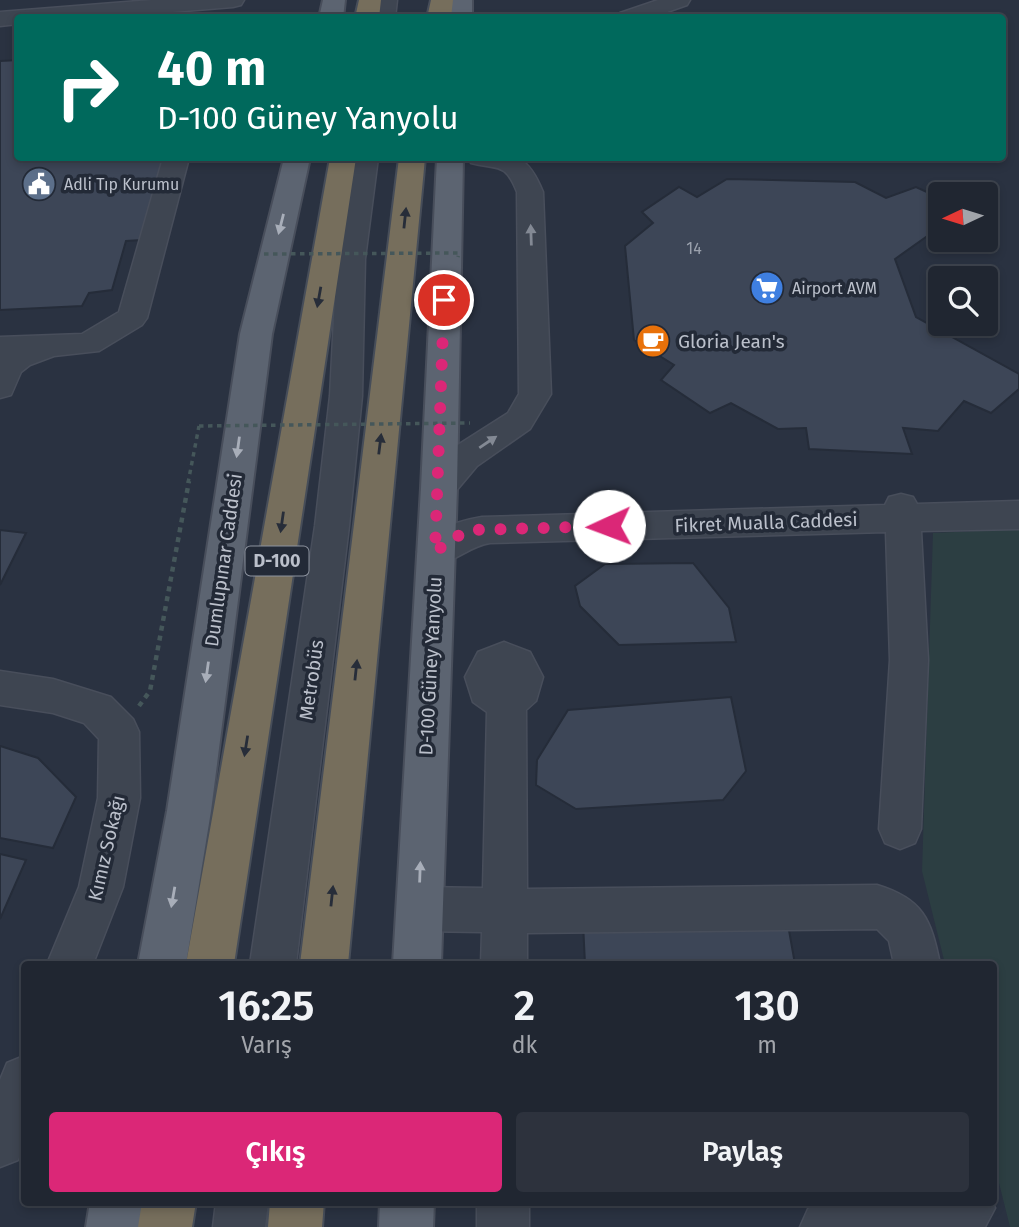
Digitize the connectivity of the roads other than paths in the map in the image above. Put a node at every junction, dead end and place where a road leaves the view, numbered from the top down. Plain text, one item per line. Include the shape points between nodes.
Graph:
1 (233, 0) edge
2 (679, 0) edge
3 (151, 4) edge
4 (0, 8) edge
5 (103, 11) junction
6 (64, 14) edge
7 (639, 14) edge
8 (175, 161) edge
9 (296, 161) edge
10 (343, 161) edge
11 (365, 161) edge
12 (387, 161) edge
13 (412, 161) edge
14 (450, 161) edge
15 (501, 161) edge
16 (0, 348) edge
17 (49, 348) junction
18 (0, 387) edge
19 (346, 396) junction
20 (438, 493) junction
21 (1019, 503) edge
22 (901, 512) junction
23 (1019, 515) edge
24 (435, 552) junction
25 (430, 671) junction
26 (0, 688) edge
27 (900, 829) dead end
28 (419, 909) junction
29 (504, 911) junction
30 (71, 961) edge
31 (163, 961) edge
32 (210, 961) edge
33 (273, 961) edge
34 (324, 961) edge
35 (417, 961) edge
36 (504, 961) edge
37 (916, 961) edge
38 (21, 1088) edge
39 (0, 1142) edge
40 (116, 1206) edge
41 (168, 1206) edge
42 (242, 1206) edge
43 (298, 1206) edge
44 (407, 1206) edge
45 (503, 1206) edge
46 (971, 1212) edge
47 (113, 1227) edge
48 (165, 1227) edge
49 (239, 1227) edge
50 (295, 1227) edge
51 (406, 1227) edge
52 (503, 1227) edge
53 (826, 1227) edge

1 - 3 street
2 - 7 street
3 - 5 street
4 - 5 street via 49,5
5 - 6 street
8 - 17 street via 132,317 88,344
9 -> 31 main road, Dumlupınar Caddesi via 256,334
10 -> 32 highway, D-100
11 - 19 street, Metrobüs via 351,259
12 - 19 lane, Metrobüs
34 -> 13 highway
14 - 20 main road, D-100 Güney Yanyolu
20 -> 15 street via 465,457 519,421 535,394 530,192 521,170
16 - 17 street
17 - 18 street via 18,356 6,366
19 - 33 street, Metrobüs
20 - 22 street, Fikret Mualla Caddesi via 455,510 514,515
20 - 24 main road, D-100 Güney Yanyolu
21 - 22 street, Fikret Mualla Caddesi
22 - 23 street, Fikret Mualla Caddesi
22 - 24 street, Fikret Mualla Caddesi via 473,530
22 - 27 street via 909,660
24 - 25 main road, D-100 Güney Yanyolu
28 -> 25 main road, D-100 Güney Yanyolu
25 - 29 street via 496,684
26 - 30 street, Kımız Sokağı via 97,709 119,732 120,798 101,887
28 - 29 street
28 - 35 main road, D-100 Güney Yanyolu
29 - 36 street
29 - 37 street via 877,907 894,913 909,926
38 - 39 street
40 - 47 main road
41 - 48 highway
42 - 49 street
43 - 50 highway
44 - 51 main road
45 - 52 street
46 - 53 street via 841,1214

